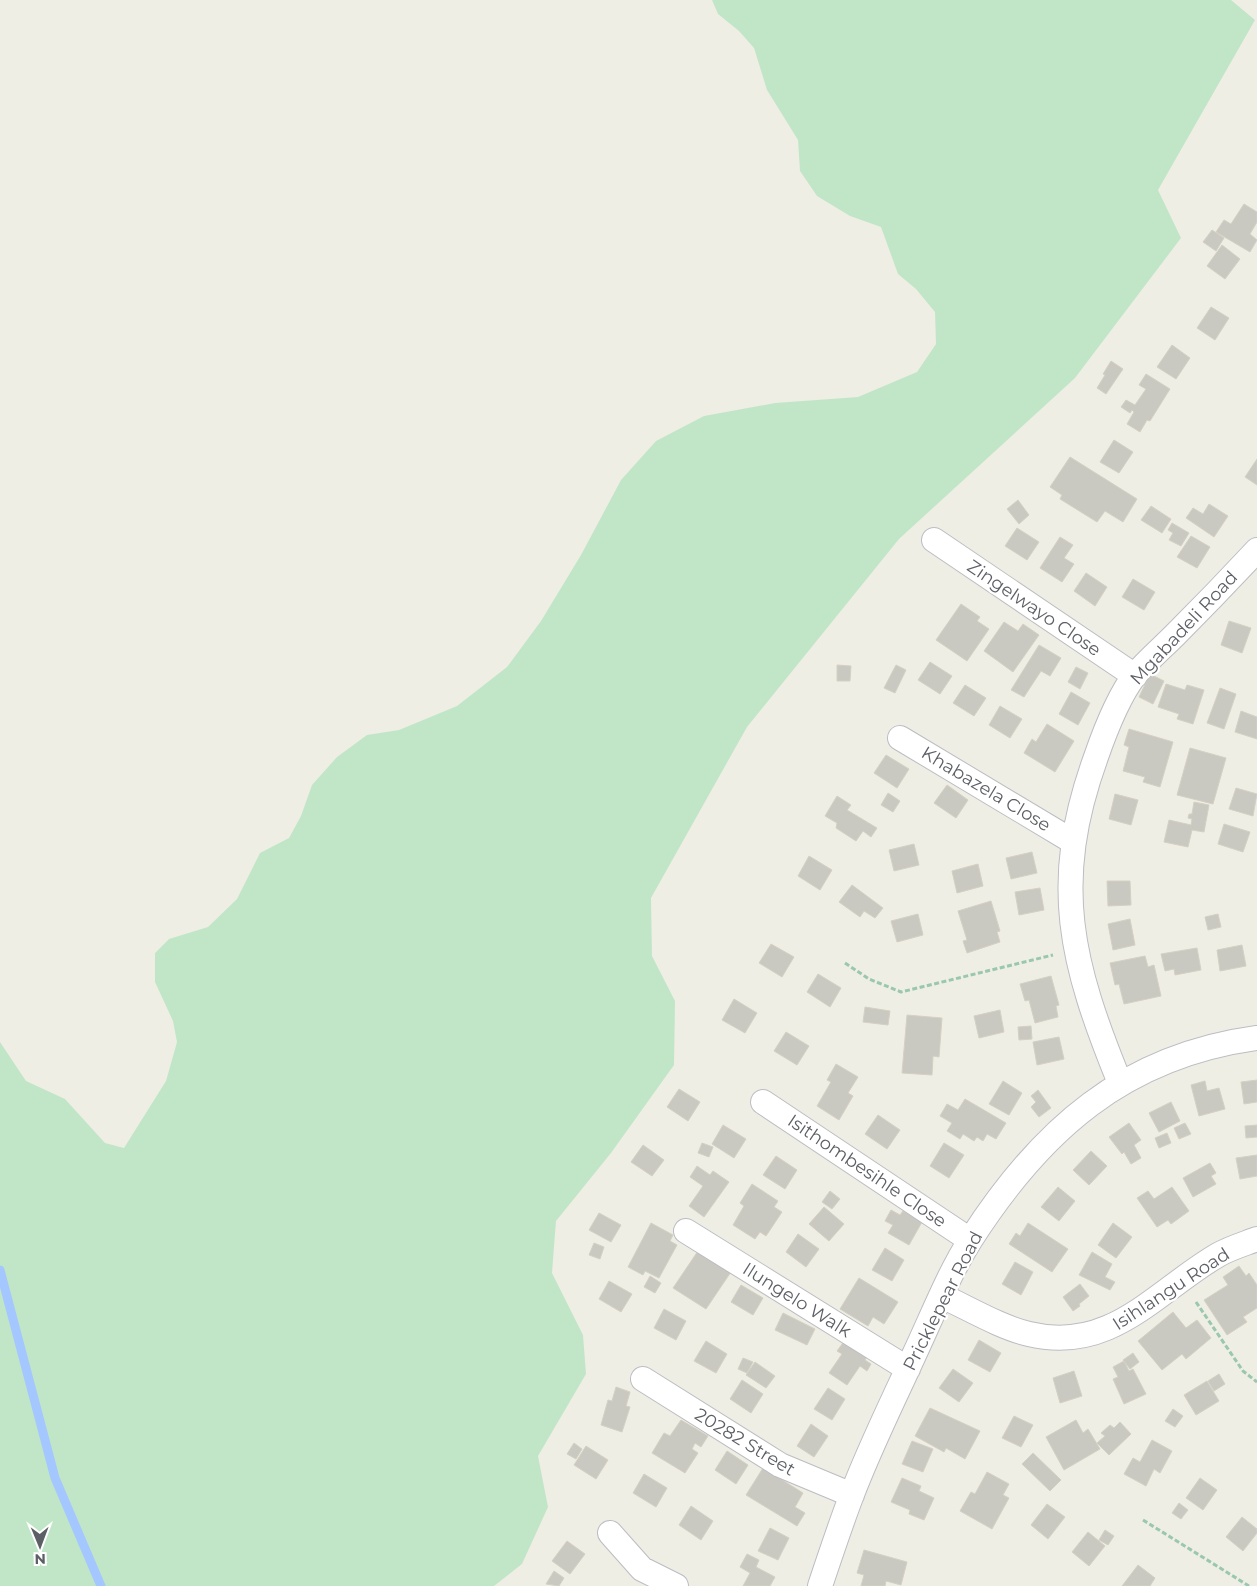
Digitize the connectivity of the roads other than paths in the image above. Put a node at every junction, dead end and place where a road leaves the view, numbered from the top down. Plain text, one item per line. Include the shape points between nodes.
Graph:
1 (934, 540) dead end
2 (1257, 550) edge
3 (1135, 676) junction
4 (900, 738) dead end
5 (1072, 841) junction
6 (1257, 1038) edge
7 (1120, 1083) junction
8 (763, 1102) dead end
9 (686, 1231) dead end
10 (1257, 1239) edge
11 (970, 1240) junction
12 (942, 1296) junction
13 (908, 1369) junction
14 (643, 1379) dead end
15 (852, 1495) junction
16 (610, 1533) dead end
17 (676, 1586) edge
18 (820, 1586) edge

1 - 3 street, Zingelwayo Close
2 - 3 street, Mgabadeli Road
3 - 5 street, Mgabadeli Road via 1107,726
4 - 5 street, Khabazela Close
5 - 7 street, Mgabadeli Road via 1071,922 1075,950 1087,997
6 - 7 street, Pricklepear Road via 1193,1050
7 - 11 street, Pricklepear Road via 1079,1112 1038,1150
8 - 11 street, Isithombesihle Close
9 - 13 street, Ilungelo Walk
10 - 12 street, Isihlangu Road via 1219,1254 1106,1331 1080,1337 1053,1338 1028,1334
11 - 12 street, Pricklepear Road
12 - 13 street, Pricklepear Road
13 - 15 street, Pricklepear Road
14 - 15 street, 20282 Street via 780,1465
15 - 18 street, Pricklepear Road
16 - 17 street via 642,1568

